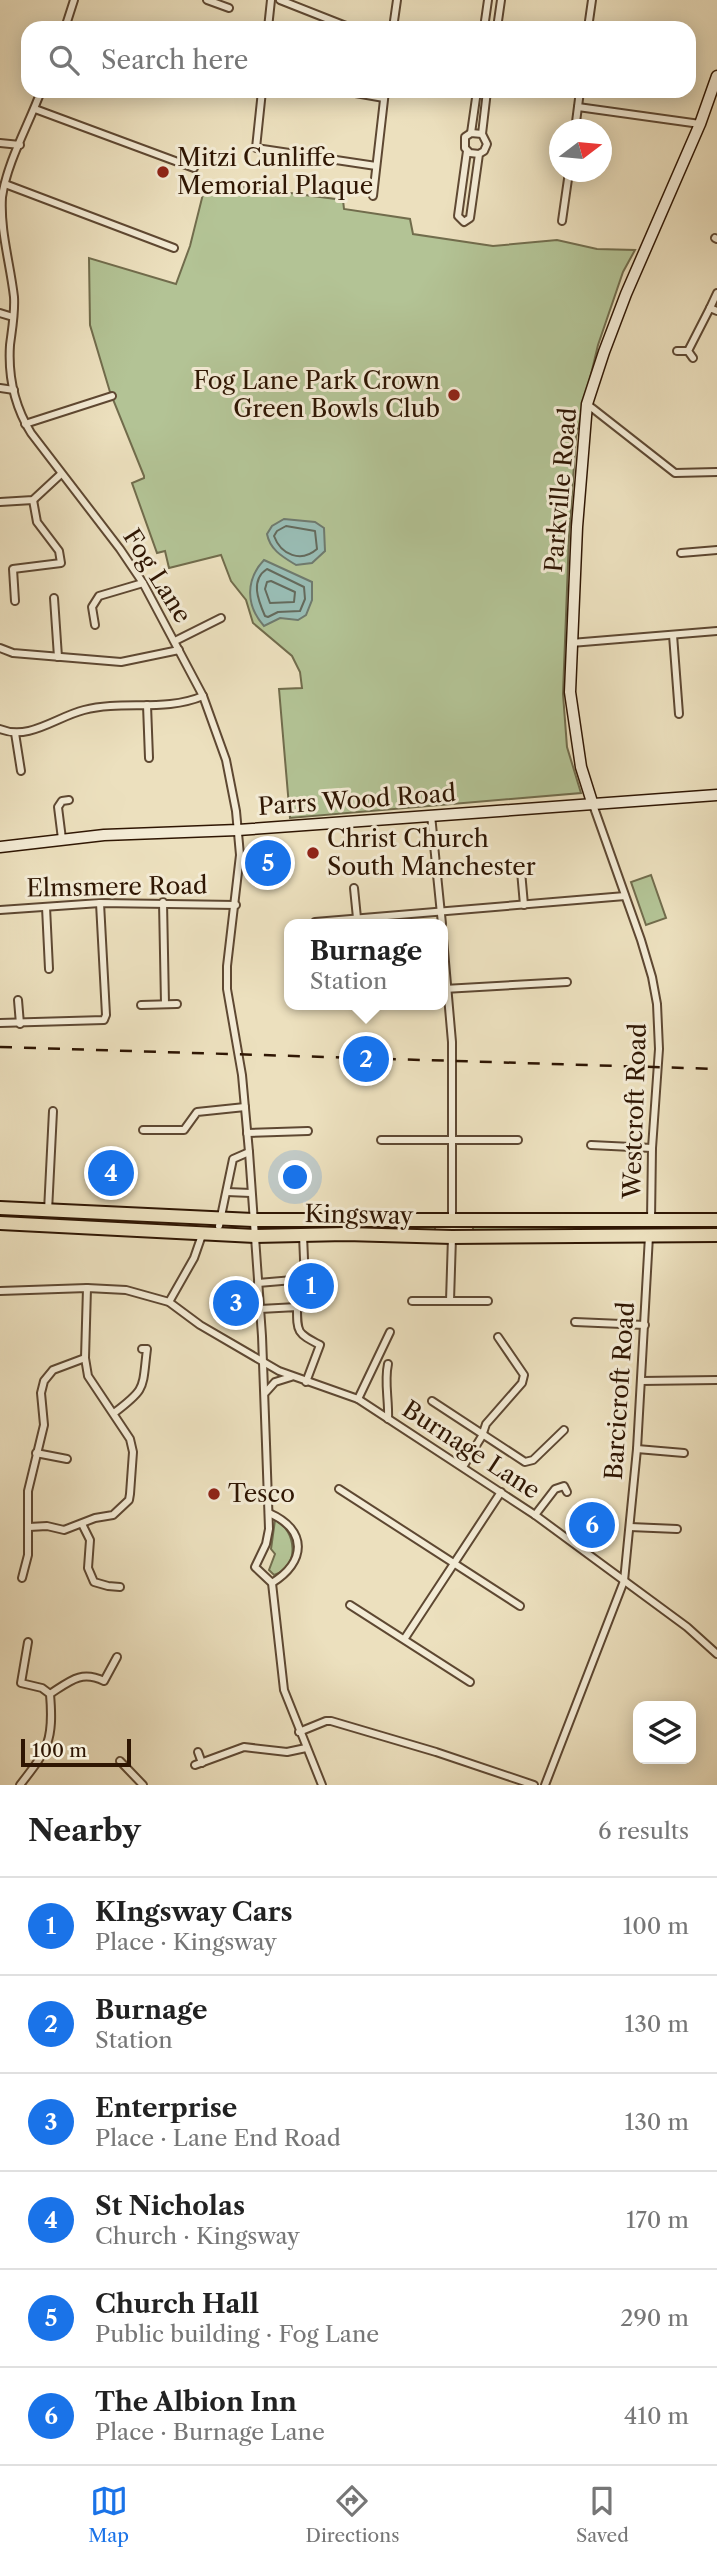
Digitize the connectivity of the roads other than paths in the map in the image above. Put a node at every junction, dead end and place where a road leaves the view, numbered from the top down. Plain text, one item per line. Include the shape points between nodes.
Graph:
1 (74, 0) edge
2 (207, 0) edge
3 (271, 0) edge
4 (280, 0) edge
5 (397, 0) edge
6 (488, 0) edge
7 (501, 0) edge
8 (592, 0) edge
9 (229, 8) dead end
10 (67, 21) edge
11 (269, 21) edge
12 (333, 21) edge
13 (394, 21) edge
14 (485, 21) edge
15 (499, 21) edge
16 (590, 21) edge
17 (717, 76) edge
18 (38, 98) edge
19 (261, 98) edge
20 (384, 98) edge
21 (476, 98) edge
22 (486, 98) edge
23 (579, 98) edge
24 (578, 107) junction
25 (34, 109) junction
26 (576, 119) edge
27 (700, 124) junction
28 (471, 132) junction
29 (482, 134) junction
30 (0, 143) edge
31 (20, 145) junction
32 (467, 151) junction
33 (479, 154) junction
34 (376, 166) junction
35 (194, 168) dead end
36 (568, 182) edge
37 (5, 184) junction
38 (1, 195) edge
39 (373, 196) dead end
40 (562, 221) dead end
41 (174, 248) dead end
42 (717, 293) edge
43 (713, 309) edge
44 (0, 313) edge
45 (13, 317) junction
46 (677, 351) dead end
47 (688, 351) junction
48 (693, 358) dead end
49 (0, 388) edge
50 (13, 390) junction
51 (112, 396) dead end
52 (587, 404) junction
53 (26, 424) junction
54 (717, 472) edge
55 (61, 474) junction
56 (33, 500) junction
57 (0, 502) edge
58 (717, 551) edge
59 (681, 553) dead end
60 (143, 583) junction
61 (54, 598) dead end
62 (15, 601) dead end
63 (221, 618) dead end
64 (95, 625) dead end
65 (717, 631) edge
66 (673, 635) junction
67 (175, 641) junction
68 (570, 643) junction
69 (0, 648) edge
70 (180, 650) junction
71 (58, 657) junction
72 (203, 696) junction
73 (147, 705) junction
74 (679, 714) dead end
75 (0, 729) edge
76 (15, 733) junction
77 (149, 758) dead end
78 (21, 771) dead end
79 (717, 795) edge
80 (69, 800) dead end
81 (592, 803) junction
82 (431, 816) junction
83 (238, 830) junction
84 (62, 839) junction
85 (0, 847) edge
86 (521, 871) dead end
87 (354, 888) dead end
88 (625, 896) junction
89 (163, 902) junction
90 (100, 903) junction
91 (236, 905) junction
92 (524, 905) junction
93 (46, 907) junction
94 (0, 910) edge
95 (441, 911) junction
96 (357, 918) junction
97 (346, 919) edge
98 (442, 919) edge
99 (49, 969) dead end
100 (567, 982) dead end
101 (448, 989) edge
102 (18, 1000) dead end
103 (165, 1004) junction
104 (177, 1004) dead end
105 (141, 1005) dead end
106 (448, 1010) edge
107 (0, 1023) edge
108 (20, 1024) junction
109 (245, 1107) junction
110 (53, 1111) dead end
111 (143, 1130) dead end
112 (308, 1130) dead end
113 (247, 1133) junction
114 (450, 1139) junction
115 (381, 1140) dead end
116 (518, 1140) dead end
117 (591, 1145) dead end
118 (652, 1148) junction
119 (249, 1152) junction
120 (227, 1192) junction
121 (251, 1193) junction
122 (0, 1208) edge
123 (48, 1211) junction
124 (130, 1215) junction
125 (253, 1220) junction
126 (452, 1220) junction
127 (717, 1220) edge
128 (651, 1221) junction
129 (0, 1223) edge
130 (219, 1223) junction
131 (162, 1227) junction
132 (346, 1234) junction
133 (202, 1235) junction
134 (303, 1235) junction
135 (717, 1235) edge
136 (255, 1236) junction
137 (649, 1236) junction
138 (452, 1237) junction
139 (305, 1279) junction
140 (258, 1283) junction
141 (87, 1288) junction
142 (0, 1291) edge
143 (412, 1301) dead end
144 (450, 1301) junction
145 (488, 1301) dead end
146 (169, 1303) junction
147 (298, 1307) junction
148 (260, 1309) junction
149 (575, 1322) dead end
150 (645, 1325) junction
151 (390, 1332) dead end
152 (498, 1338) dead end
153 (142, 1349) dead end
154 (85, 1358) junction
155 (263, 1363) junction
156 (388, 1364) dead end
157 (292, 1377) junction
158 (717, 1380) edge
159 (641, 1381) junction
160 (306, 1382) junction
161 (264, 1396) junction
162 (358, 1399) junction
163 (432, 1401) dead end
164 (114, 1413) junction
165 (388, 1419) junction
166 (564, 1430) dead end
167 (482, 1436) junction
168 (637, 1449) junction
169 (36, 1453) junction
170 (684, 1453) dead end
171 (67, 1459) dead end
172 (463, 1467) junction
173 (339, 1489) dead end
174 (501, 1492) junction
175 (567, 1492) dead end
176 (269, 1513) junction
177 (535, 1516) junction
178 (82, 1524) junction
179 (29, 1527) junction
180 (630, 1527) junction
181 (677, 1529) dead end
182 (455, 1563) junction
183 (22, 1578) dead end
184 (624, 1581) junction
185 (272, 1583) junction
186 (120, 1587) dead end
187 (350, 1605) dead end
188 (520, 1606) dead end
189 (404, 1638) junction
190 (28, 1642) dead end
191 (717, 1654) edge
192 (117, 1657) dead end
193 (470, 1682) dead end
194 (50, 1694) junction
195 (299, 1732) junction
196 (306, 1748) junction
197 (198, 1752) dead end
198 (120, 1761) dead end
199 (20, 1785) edge
200 (143, 1785) edge
201 (322, 1785) edge
202 (534, 1785) edge
203 (545, 1785) edge

1 - 10 street
2 - 9 street
3 - 11 street
4 - 12 street
5 - 13 street
6 - 14 street
7 - 15 street
8 - 16 street
17 - 27 street, Parkville Road
18 - 25 street, Fog Lane
19 - 34 street via 256,148
20 - 34 street
21 - 28 street
22 - 29 street
23 - 24 street
24 - 26 street
24 - 27 street
25 - 31 street, Fog Lane
25 - 35 street
27 - 52 street, Parkville Road via 626,294
28 - 29 street
28 - 32 street via 464,141
29 - 33 street via 487,144
30 - 31 street
31 - 37 street, Fog Lane
32 - 33 street
32 - 33 street via 458,216 464,222 470,218
34 - 39 street
36 - 40 street
37 - 38 street, Fog Lane
37 - 41 street
38 - 45 street, Fog Lane
42 - 43 street
43 - 47 street
44 - 45 street
45 - 50 street, Fog Lane
46 - 47 street
47 - 48 street
49 - 50 street
50 - 53 street, Fog Lane
51 - 53 street
52 - 54 street via 676,473
52 - 68 street, Parkville Road
53 - 55 street, Fog Lane
55 - 56 street
55 - 60 street, Fog Lane
56 - 57 street
56 - 62 street via 37,522 59,551 61,563 13,569
58 - 59 street
60 - 64 street via 99,596 92,607
60 - 67 street, Fog Lane
61 - 71 street
63 - 67 street
65 - 66 street
66 - 68 street
66 - 74 street
67 - 70 street, Fog Lane
68 - 81 street, Parkville Road via 576,740
69 - 71 street
70 - 71 street via 121,662
70 - 72 street, Fog Lane
72 - 73 street via 182,704
72 - 83 street, Fog Lane via 226,760
73 - 76 street via 81,710 43,727
73 - 77 street
75 - 76 street
76 - 78 street
79 - 81 street, Parrs Wood Road
80 - 84 street via 58,807
81 - 82 street, Parrs Wood Road
81 - 88 street, Westcroft Road
82 - 83 street, Parrs Wood Road
82 - 95 street
83 - 84 street, Parrs Wood Road
83 - 91 street, Fog Lane
84 - 85 street, Parrs Wood Road
86 - 92 street
87 - 96 street
88 - 92 street
88 - 118 street, Westcroft Road via 657,1004 659,1049
89 - 90 street, Elmsmere Road
89 - 91 street, Elmsmere Road
89 - 103 street
90 - 93 street, Elmsmere Road
90 - 108 street via 104,1020
91 - 109 street, Fog Lane via 227,989
92 - 95 street
93 - 94 street, Elmsmere Road
93 - 99 street
95 - 96 street
95 - 98 street
96 - 97 street
100 - 101 street
102 - 108 street
103 - 104 street
103 - 105 street
106 - 114 street via 452,1042
107 - 108 street
109 - 111 street via 197,1112 184,1130
109 - 113 street, Fog Lane
110 - 123 street
112 - 113 street
113 - 119 street, Fog Lane
114 - 115 street
114 - 116 street
114 - 126 street
117 - 118 street
118 - 128 street, Westcroft Road
119 - 120 street via 233,1158
119 - 121 street, Fog Lane
120 - 121 street
120 - 130 street
121 - 125 street, Fog Lane
122 - 123 highway, Kingsway
123 - 124 highway, Kingsway
124 - 130 highway, Kingsway
124 - 131 highway
125 - 126 highway, Kingsway
125 - 130 highway, Kingsway
125 - 132 highway via 264,1228 325,1228
125 - 136 street, Fog Lane
126 - 128 highway, Kingsway
127 - 128 highway, Kingsway
129 - 131 highway, Kingsway
130 - 131 highway
130 - 136 highway via 244,1227
131 - 133 highway, Kingsway
132 - 134 highway, Kingsway
132 - 138 highway, Kingsway
133 - 136 highway, Kingsway
133 - 146 street
134 - 136 highway, Kingsway
134 - 139 street
135 - 137 highway, Kingsway
136 - 140 street, Fog Lane
137 - 138 highway, Kingsway
137 - 150 street, Barcicroft Road
138 - 144 street
139 - 140 street
139 - 147 street via 306,1307
140 - 148 street, Fog Lane
141 - 142 street, Burnage Lane
141 - 146 street, Burnage Lane via 126,1290
141 - 154 street
143 - 144 street
144 - 145 street
146 - 155 street, Burnage Lane
147 - 148 street
147 - 160 street via 300,1335 320,1345
148 - 155 street, Fog Lane
149 - 150 street
150 - 159 street, Barcicroft Road
151 - 162 street
152 - 167 street via 524,1374
153 - 164 street via 147,1349 143,1387
154 - 164 street via 88,1376
154 - 169 street via 53,1370 44,1381 44,1425
155 - 157 street, Burnage Lane
155 - 161 street, Fog Lane
156 - 165 street
157 - 160 street, Burnage Lane
157 - 161 street via 275,1382
158 - 159 street
159 - 168 street, Barcicroft Road
160 - 162 street, Burnage Lane
161 - 176 street, Fog Lane
162 - 165 street, Burnage Lane
163 - 167 street
164 - 178 street via 133,1452 130,1494 113,1515
165 - 172 street, Burnage Lane
166 - 167 street via 533,1460 525,1462
167 - 172 street
168 - 170 street
168 - 180 street, Barcicroft Road
169 - 171 street
169 - 179 street via 28,1491
172 - 174 street, Burnage Lane
173 - 182 street
174 - 177 street, Burnage Lane
174 - 182 street
175 - 177 street via 564,1486 555,1489
176 - 185 street, Fog Lane via 266,1544 255,1567
176 - 185 street via 290,1526 297,1538 294,1564
177 - 184 street, Burnage Lane
178 - 179 street via 64,1530
178 - 186 street via 90,1541 89,1568 94,1582
179 - 183 street
180 - 181 street
180 - 184 street, Barcicroft Road
182 - 188 street
182 - 189 street
184 - 191 street, Burnage Lane
184 - 203 street, Barcicroft Road
185 - 195 street via 284,1690
187 - 189 street
189 - 193 street
190 - 194 street via 21,1684
192 - 194 street via 104,1681 81,1676
194 - 199 street via 53,1723 49,1743
195 - 196 street
195 - 202 street via 331,1721
196 - 197 street via 287,1752 244,1746 198,1764
196 - 201 street
198 - 200 street

